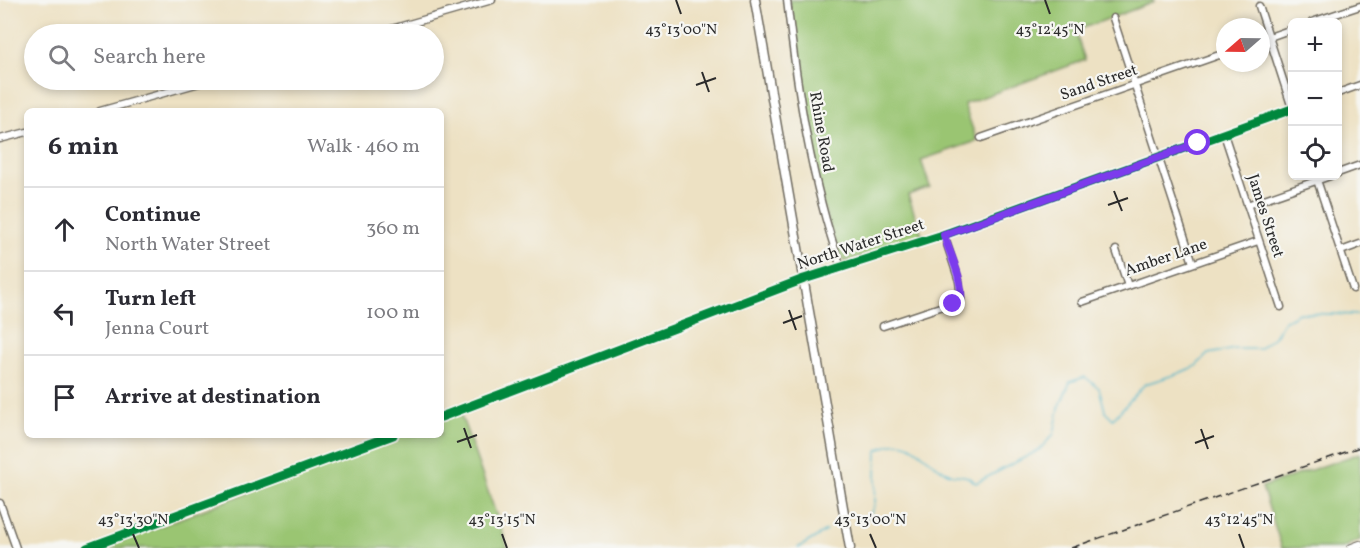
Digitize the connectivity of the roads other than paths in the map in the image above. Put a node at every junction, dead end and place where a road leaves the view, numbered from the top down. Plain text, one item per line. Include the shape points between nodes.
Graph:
1 (492, 0) edge
2 (755, 0) edge
3 (787, 0) edge
4 (1259, 6) dead end
5 (1360, 6) edge
6 (1113, 18) dead end
7 (1263, 18) edge
8 (1324, 18) edge
9 (409, 24) edge
10 (1288, 31) edge
11 (1270, 38) edge
12 (1270, 41) edge
13 (1216, 56) edge
14 (1135, 85) junction
15 (1360, 85) edge
16 (175, 90) edge
17 (1342, 92) edge
18 (1288, 93) edge
19 (112, 108) edge
20 (1288, 110) edge
21 (24, 133) edge
22 (1224, 134) junction
23 (981, 138) dead end
24 (0, 139) edge
25 (1159, 157) junction
26 (1360, 165) edge
27 (1342, 172) edge
28 (1317, 180) joint
29 (1247, 205) junction
30 (944, 235) junction
31 (1258, 241) junction
32 (1360, 244) edge
33 (1116, 250) dead end
34 (1341, 251) junction
35 (1194, 263) junction
36 (841, 267) junction
37 (804, 279) junction
38 (1128, 286) junction
39 (1353, 289) dead end
40 (1082, 302) dead end
41 (1281, 307) dead end
42 (883, 326) dead end
43 (444, 416) edge
44 (385, 438) edge
45 (0, 503) edge
46 (1360, 544) edge
47 (16, 548) edge
48 (87, 548) edge
49 (850, 548) edge
50 (1352, 548) edge

1 - 9 street
2 - 37 highway
3 - 36 street, Rhine Road via 817,184
4 - 7 street
5 - 8 street
6 - 14 street
10 - 11 street
12 - 18 street
13 - 14 street, Sand Street
14 - 23 street, Sand Street
14 - 25 street
15 - 17 street
16 - 19 street
20 - 22 street, North Water Street
21 - 24 street
22 - 25 street, North Water Street
22 - 29 street, James Street
25 - 30 street, North Water Street
25 - 35 street
26 - 27 street
28 - 29 street
28 - 34 street
29 - 31 street, James Street
30 - 36 street, North Water Street
30 - 42 street via 961,300
31 - 35 street, Amber Lane
31 - 41 street, James Street
32 - 34 street
33 - 38 street
34 - 39 street
35 - 38 street, Amber Lane
36 - 37 street, North Water Street
37 - 43 street, North Water Street
37 - 49 highway
38 - 40 street, Amber Lane
44 - 48 street
45 - 47 street
46 - 50 main road

